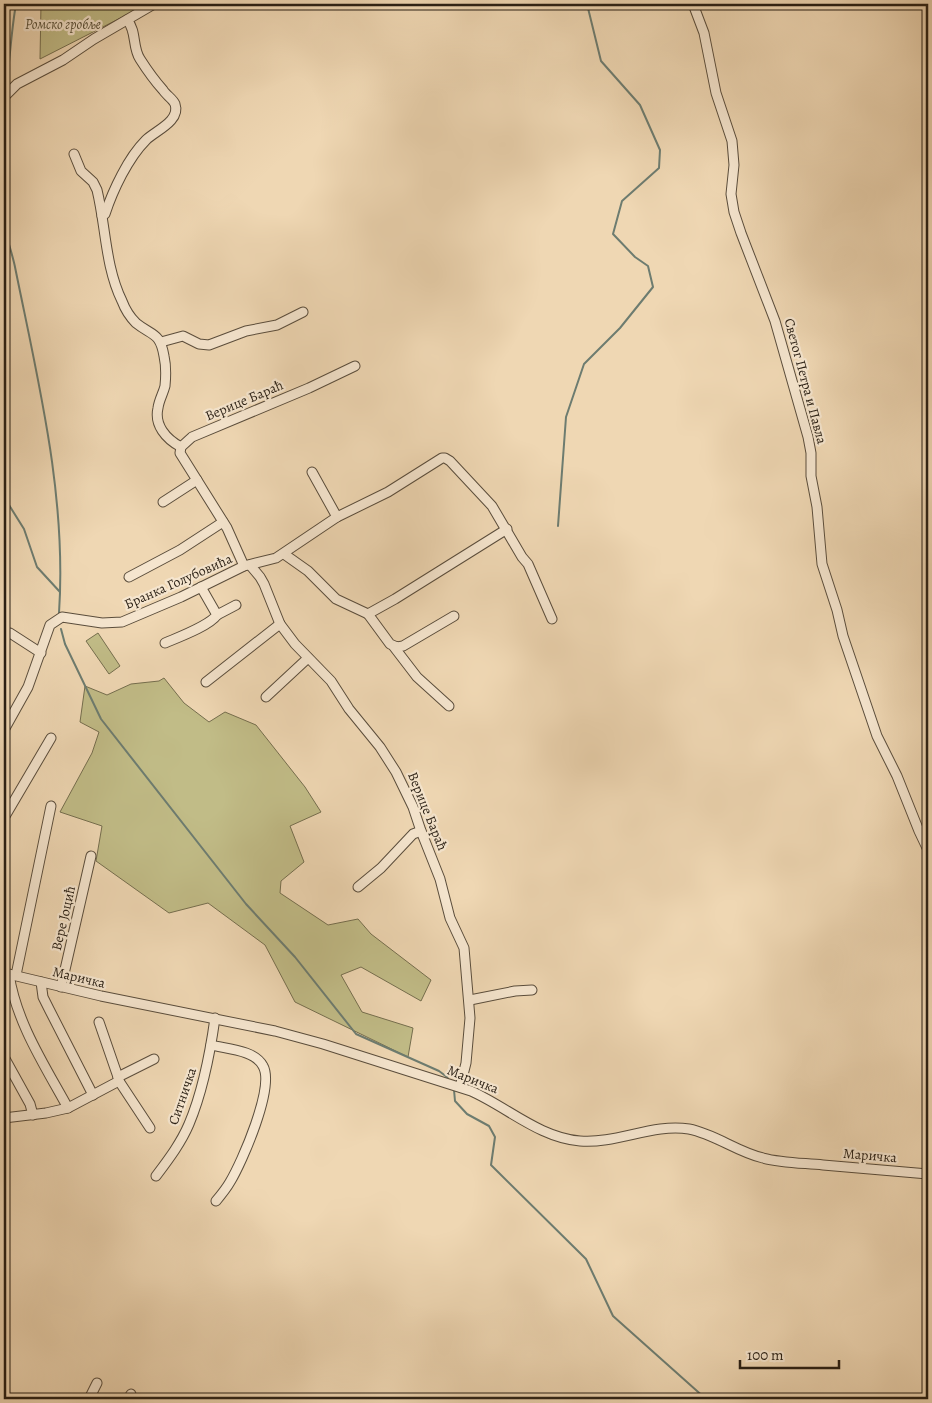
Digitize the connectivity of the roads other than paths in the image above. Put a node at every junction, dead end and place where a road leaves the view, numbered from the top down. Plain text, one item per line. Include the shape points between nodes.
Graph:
1 (154, 4) edge
2 (693, 4) edge
3 (127, 20) junction
4 (4, 97) edge
5 (74, 154) dead end
6 (102, 216) junction
7 (303, 312) dead end
8 (161, 342) junction
9 (355, 366) dead end
10 (181, 447) junction
11 (312, 472) dead end
12 (198, 480) junction
13 (164, 502) dead end
14 (337, 517) junction
15 (223, 522) junction
16 (506, 529) junction
17 (284, 554) junction
18 (247, 566) junction
19 (129, 577) dead end
20 (201, 587) junction
21 (236, 605) dead end
22 (368, 614) junction
23 (217, 615) junction
24 (454, 616) dead end
25 (552, 619) dead end
26 (280, 624) junction
27 (4, 632) edge
28 (165, 643) dead end
29 (394, 647) junction
30 (41, 653) junction
31 (308, 658) junction
32 (206, 682) dead end
33 (266, 697) dead end
34 (449, 706) dead end
35 (4, 730) edge
36 (51, 738) dead end
37 (51, 806) dead end
38 (4, 818) edge
39 (421, 831) junction
40 (928, 850) edge
41 (91, 856) dead end
42 (358, 888) dead end
43 (10, 974) edge
44 (41, 982) junction
45 (61, 986) junction
46 (532, 990) dead end
47 (470, 1000) junction
48 (216, 1018) junction
49 (99, 1022) dead end
50 (212, 1045) junction
51 (4, 1058) edge
52 (154, 1059) dead end
53 (119, 1079) junction
54 (458, 1086) junction
55 (93, 1095) junction
56 (68, 1108) junction
57 (33, 1115) junction
58 (4, 1118) edge
59 (150, 1128) dead end
60 (928, 1174) edge
61 (156, 1176) dead end
62 (216, 1201) dead end
63 (97, 1383) dead end
64 (89, 1399) edge

1 - 3 street
2 - 40 street, Светог Петра и Павла via 704,33 715,87 732,141 734,165 730,189 734,212 771,308 808,437 824,573 874,726
3 - 4 street via 17,84
3 - 6 street via 133,30 138,56 174,102 176,112 171,121 138,150
5 - 6 street via 81,171 95,186
6 - 8 street via 115,284 122,302 132,319
7 - 8 street via 277,326 246,331 208,345 184,336
8 - 10 street via 166,375 157,410 158,420 166,436
9 - 10 street, Верице Бараћ via 192,437
10 - 12 street, Верице Бараћ via 180,453
11 - 14 street
12 - 13 street
12 - 15 street, Верице Бараћ
14 - 16 street, Бранка Голубовића via 388,492 444,458 492,506
14 - 17 street, Бранка Голубовића
15 - 18 street, Верице Бараћ
15 - 19 street
16 - 22 street
16 - 25 street via 531,569
17 - 18 street, Бранка Голубовића
17 - 22 street via 308,571 336,598
18 - 20 street, Бранка Голубовића
18 - 26 street, Верице Бараћ via 264,584
20 - 23 street
20 - 30 street, Бранка Голубовића via 122,622 102,624 68,617 56,619 50,625
21 - 23 street
22 - 29 street
23 - 28 street via 213,621
24 - 29 street via 403,646
26 - 31 street, Верице Бараћ
26 - 32 street
27 - 30 street
29 - 34 street via 417,676
30 - 35 street via 28,687
31 - 33 street
31 - 39 street, Верице Бараћ via 331,681 386,755 406,790
36 - 38 street
37 - 43 street
39 - 42 street via 412,834
39 - 47 street, Верице Бараћ via 440,879 450,918 464,948
41 - 45 street, Вере Јоцић
43 - 44 street, Маричка
43 - 56 street via 22,1022
44 - 45 street, Маричка
44 - 55 street via 48,1009
45 - 48 street, Маричка
46 - 47 street
47 - 54 street, Верице Бараћ via 470,1032 463,1076
48 - 50 street, Ситничка
48 - 54 street, Маричка via 323,1044
49 - 53 street
50 - 61 street, Ситничка via 189,1125
50 - 62 street via 253,1056 266,1074 252,1134 230,1183
51 - 57 street
52 - 53 street
53 - 55 street
53 - 59 street
54 - 60 street, Маричка via 542,1130 568,1139 603,1140 680,1128 696,1131 764,1158
55 - 56 street
56 - 57 street
57 - 58 street
63 - 64 street

